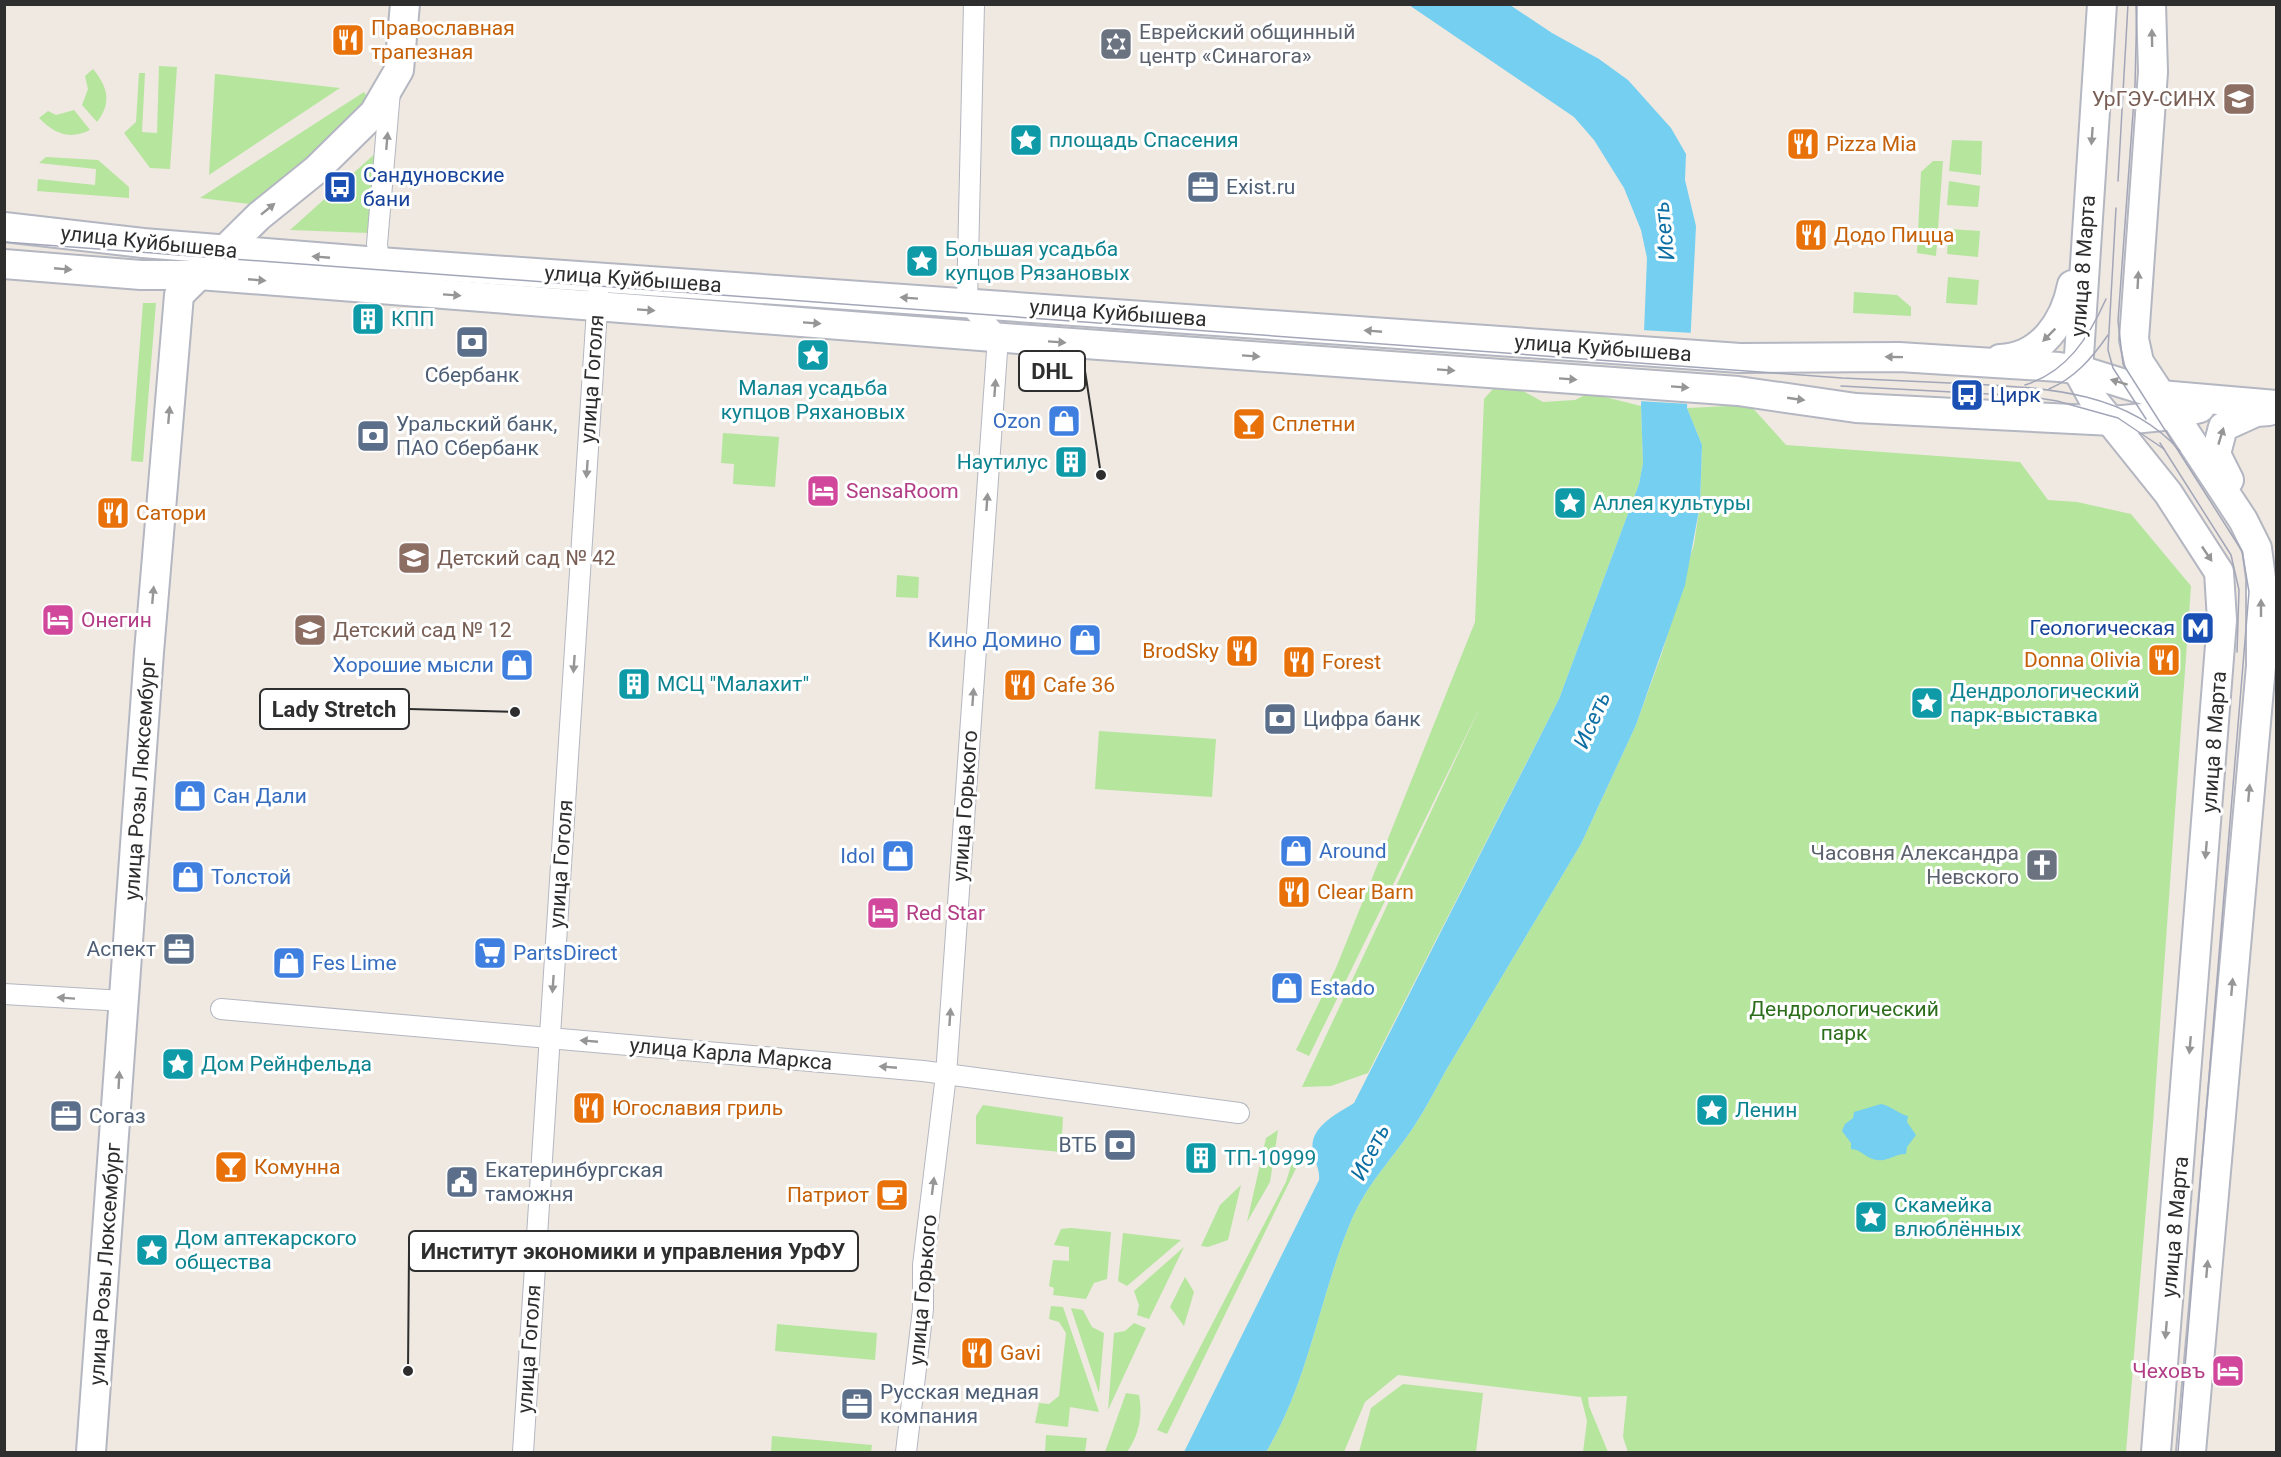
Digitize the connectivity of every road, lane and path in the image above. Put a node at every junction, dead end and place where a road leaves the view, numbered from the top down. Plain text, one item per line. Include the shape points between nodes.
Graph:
1 (405, 4) edge
2 (974, 4) edge
3 (2102, 4) edge
4 (2151, 4) edge
5 (390, 88) junction
6 (2086, 222) junction
7 (4, 227) edge
8 (150, 244) junction
9 (226, 250) junction
10 (379, 262) junction
11 (4, 264) edge
12 (199, 275) junction
13 (599, 276) junction
14 (175, 285) junction
15 (967, 302) junction
16 (597, 306) junction
17 (2135, 328) junction
18 (998, 337) junction
19 (1515, 342) junction
20 (1943, 360) junction
21 (2078, 369) junction
22 (1513, 375) junction
23 (2277, 397) edge
24 (2167, 405) junction
25 (2277, 405) edge
26 (2277, 410) edge
27 (1937, 412) junction
28 (2113, 421) junction
29 (2189, 527) junction
30 (2257, 548) junction
31 (4, 994) edge
32 (124, 1001) junction
33 (221, 1009) dead end
34 (549, 1037) junction
35 (946, 1075) junction
36 (1239, 1113) dead end
37 (91, 1452) edge
38 (523, 1452) edge
39 (906, 1452) edge
40 (2156, 1452) edge
41 (2191, 1452) edge

1 - 5 main road via 399,70
2 - 15 street
3 -> 6 main road, улица 8 Марта
17 -> 4 main road, улица 8 Марта via 2153,72
9 -> 5 main road via 374,113
10 -> 5 street via 377,244
6 -> 20 main road via 2075,243 2066,310 2053,333 2032,350 2007,359
6 - 21 main road, улица 8 Марта
7 - 8 main road, улица Куйбышева
8 - 9 main road, улица Куйбышева
8 - 14 main road via 163,254
10 -> 9 main road, улица Куйбышева
9 - 12 main road
10 - 13 main road, улица Куйбышева
11 -> 14 main road, улица Куйбышева
12 - 14 main road
12 -> 16 main road, улица Куйбышева
15 -> 13 main road, улица Куйбышева
13 - 16 street, улица Гоголя
32 -> 14 main road, улица Розы Люксембург
15 - 18 street
19 -> 15 main road, улица Куйбышева
16 -> 18 main road, улица Куйбышева
16 -> 34 street, улица Гоголя
17 - 23 main road via 2152,363 2167,376 2185,384
17 - 24 main road, улица 8 Марта via 2139,362
18 -> 22 main road, улица Куйбышева
35 -> 18 street, улица Горького
20 -> 19 main road, улица Куйбышева via 1740,358
19 - 22 main road
20 - 21 main road, улица Куйбышева
24 -> 21 main road, улица Куйбышева
21 - 28 main road, улица 8 Марта via 2095,402
22 -> 27 main road, улица Куйбышева via 1738,391 1856,408
24 - 25 main road, улица Куйбышева via 2228,401
24 - 28 main road, улица Куйбышева
24 - 30 main road, улица 8 Марта via 2243,520
30 -> 26 main road via 2255,528 2216,454 2223,427 2256,412
27 - 28 main road, улица Куйбышева
27 - 29 main road via 1978,427 2087,435 2107,444
28 - 29 main road, улица 8 Марта
29 -> 40 main road, улица 8 Марта via 2219,572 2222,620
41 -> 30 main road, улица 8 Марта via 2261,666
32 -> 31 street
37 -> 32 main road, улица Розы Люксембург
33 - 34 street, улица Карла Маркса
35 -> 34 street, улица Карла Маркса
34 - 38 street, улица Гоголя
35 - 36 street, улица Карла Маркса
39 -> 35 street, улица Горького

